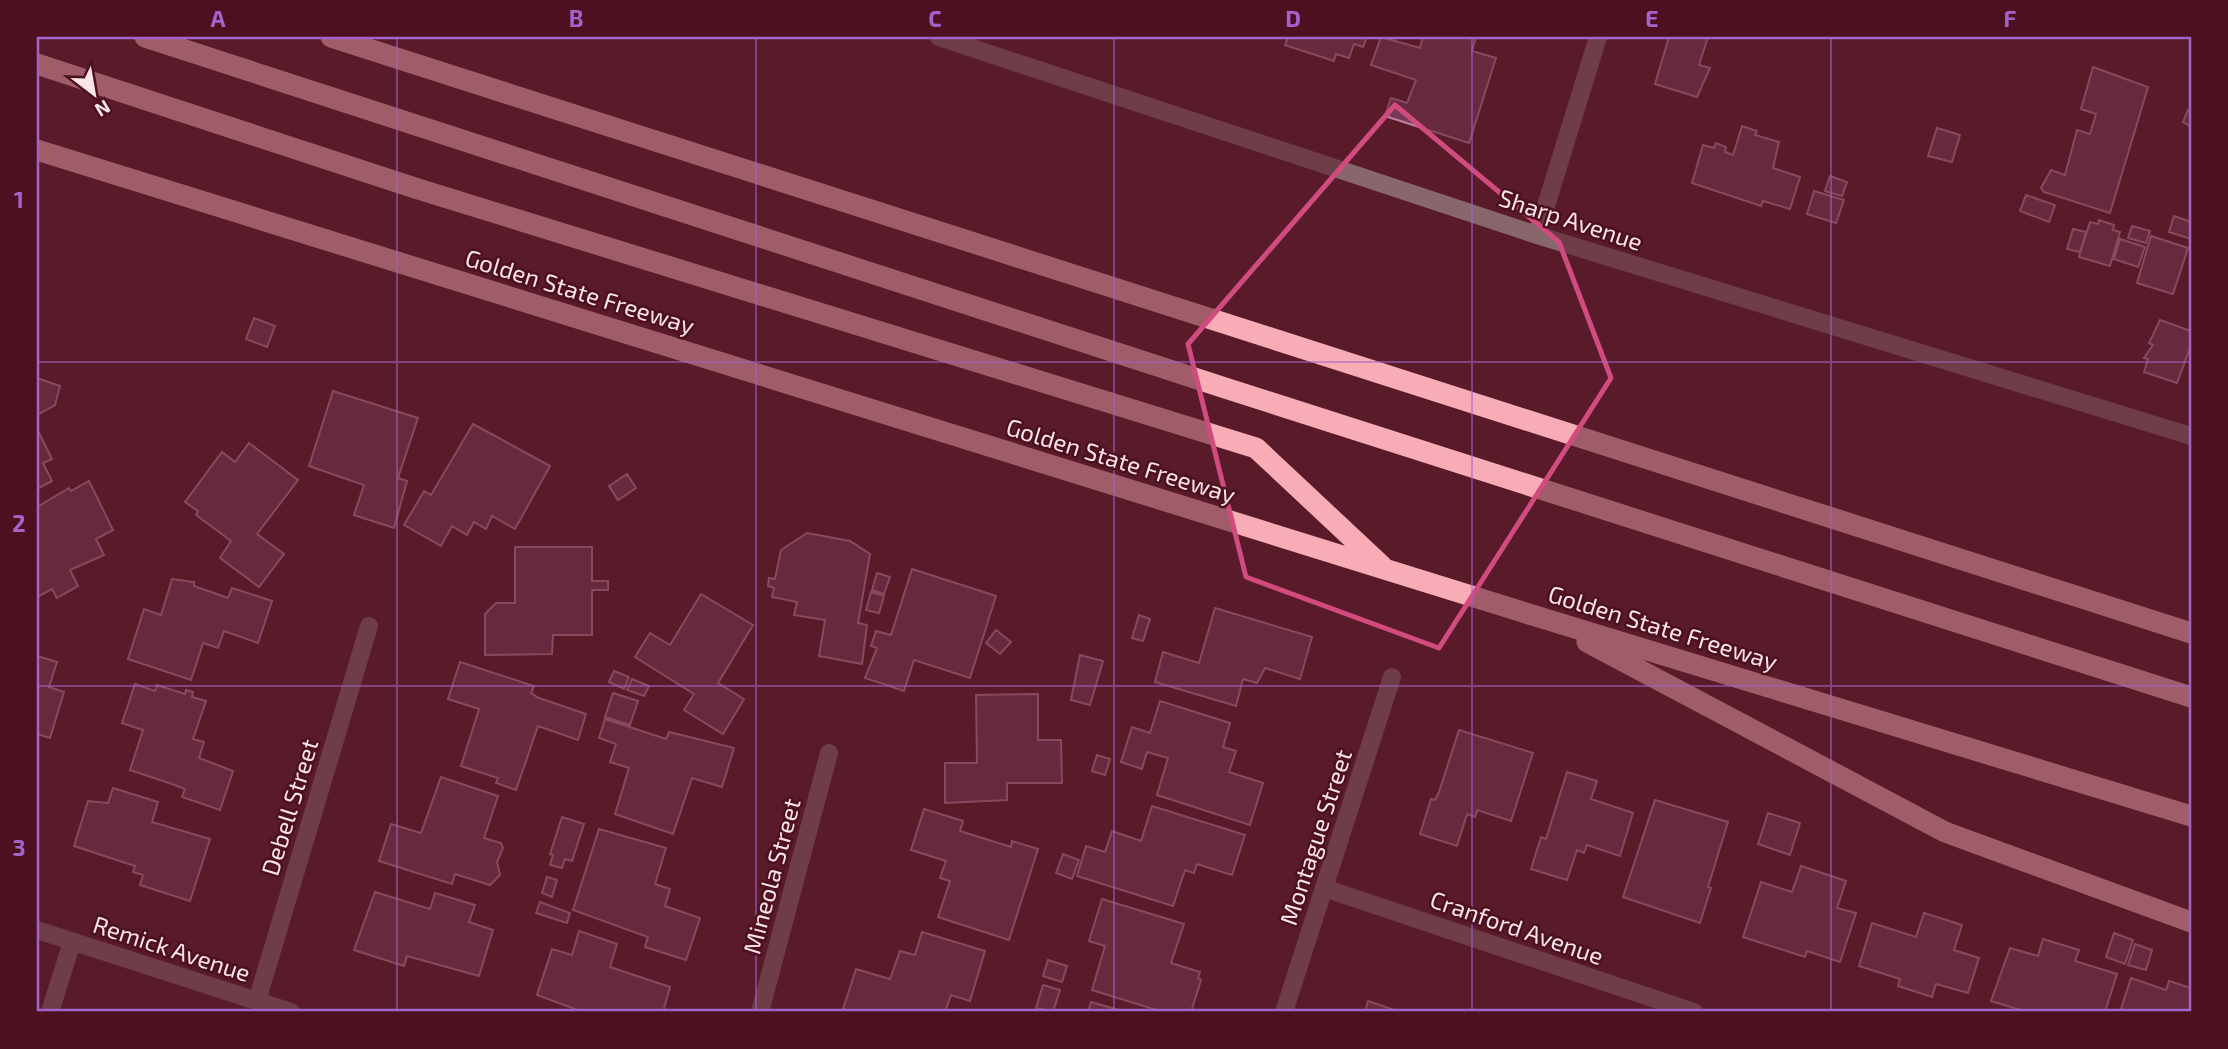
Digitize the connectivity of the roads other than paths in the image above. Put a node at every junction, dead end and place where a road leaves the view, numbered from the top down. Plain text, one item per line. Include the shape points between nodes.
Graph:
1 (145, 37) edge
2 (331, 37) edge
3 (939, 37) edge
4 (1598, 37) edge
5 (37, 64) edge
6 (37, 150) edge
7 (1537, 235) junction
8 (2191, 436) edge
9 (1386, 570) junction
10 (1542, 618) junction
11 (369, 626) dead end
12 (2191, 633) edge
13 (1392, 677) dead end
14 (2191, 697) edge
15 (829, 753) dead end
16 (2191, 816) edge
17 (1325, 888) junction
18 (2191, 922) edge
19 (37, 930) edge
20 (72, 942) junction
21 (257, 1001) junction
22 (50, 1012) edge
23 (291, 1012) edge
24 (760, 1012) edge
25 (1284, 1012) edge
26 (1693, 1012) edge

1 - 14 highway
2 - 12 highway
3 - 7 street, Sharp Avenue
4 - 7 street
5 - 9 highway via 415,188 1256,448
6 - 9 highway, Golden State Freeway
7 - 8 street, Sharp Avenue
9 - 10 highway, Golden State Freeway
10 - 16 highway, Golden State Freeway
10 - 18 highway via 1945,832
11 - 21 street, Debell Street
13 - 17 street, Montague Street
15 - 24 street, Mineola Street
17 - 25 street, Montague Street
17 - 26 street, Cranford Avenue
19 - 20 street, Remick Avenue
20 - 21 street, Remick Avenue
20 - 22 street
21 - 23 street, Remick Avenue

